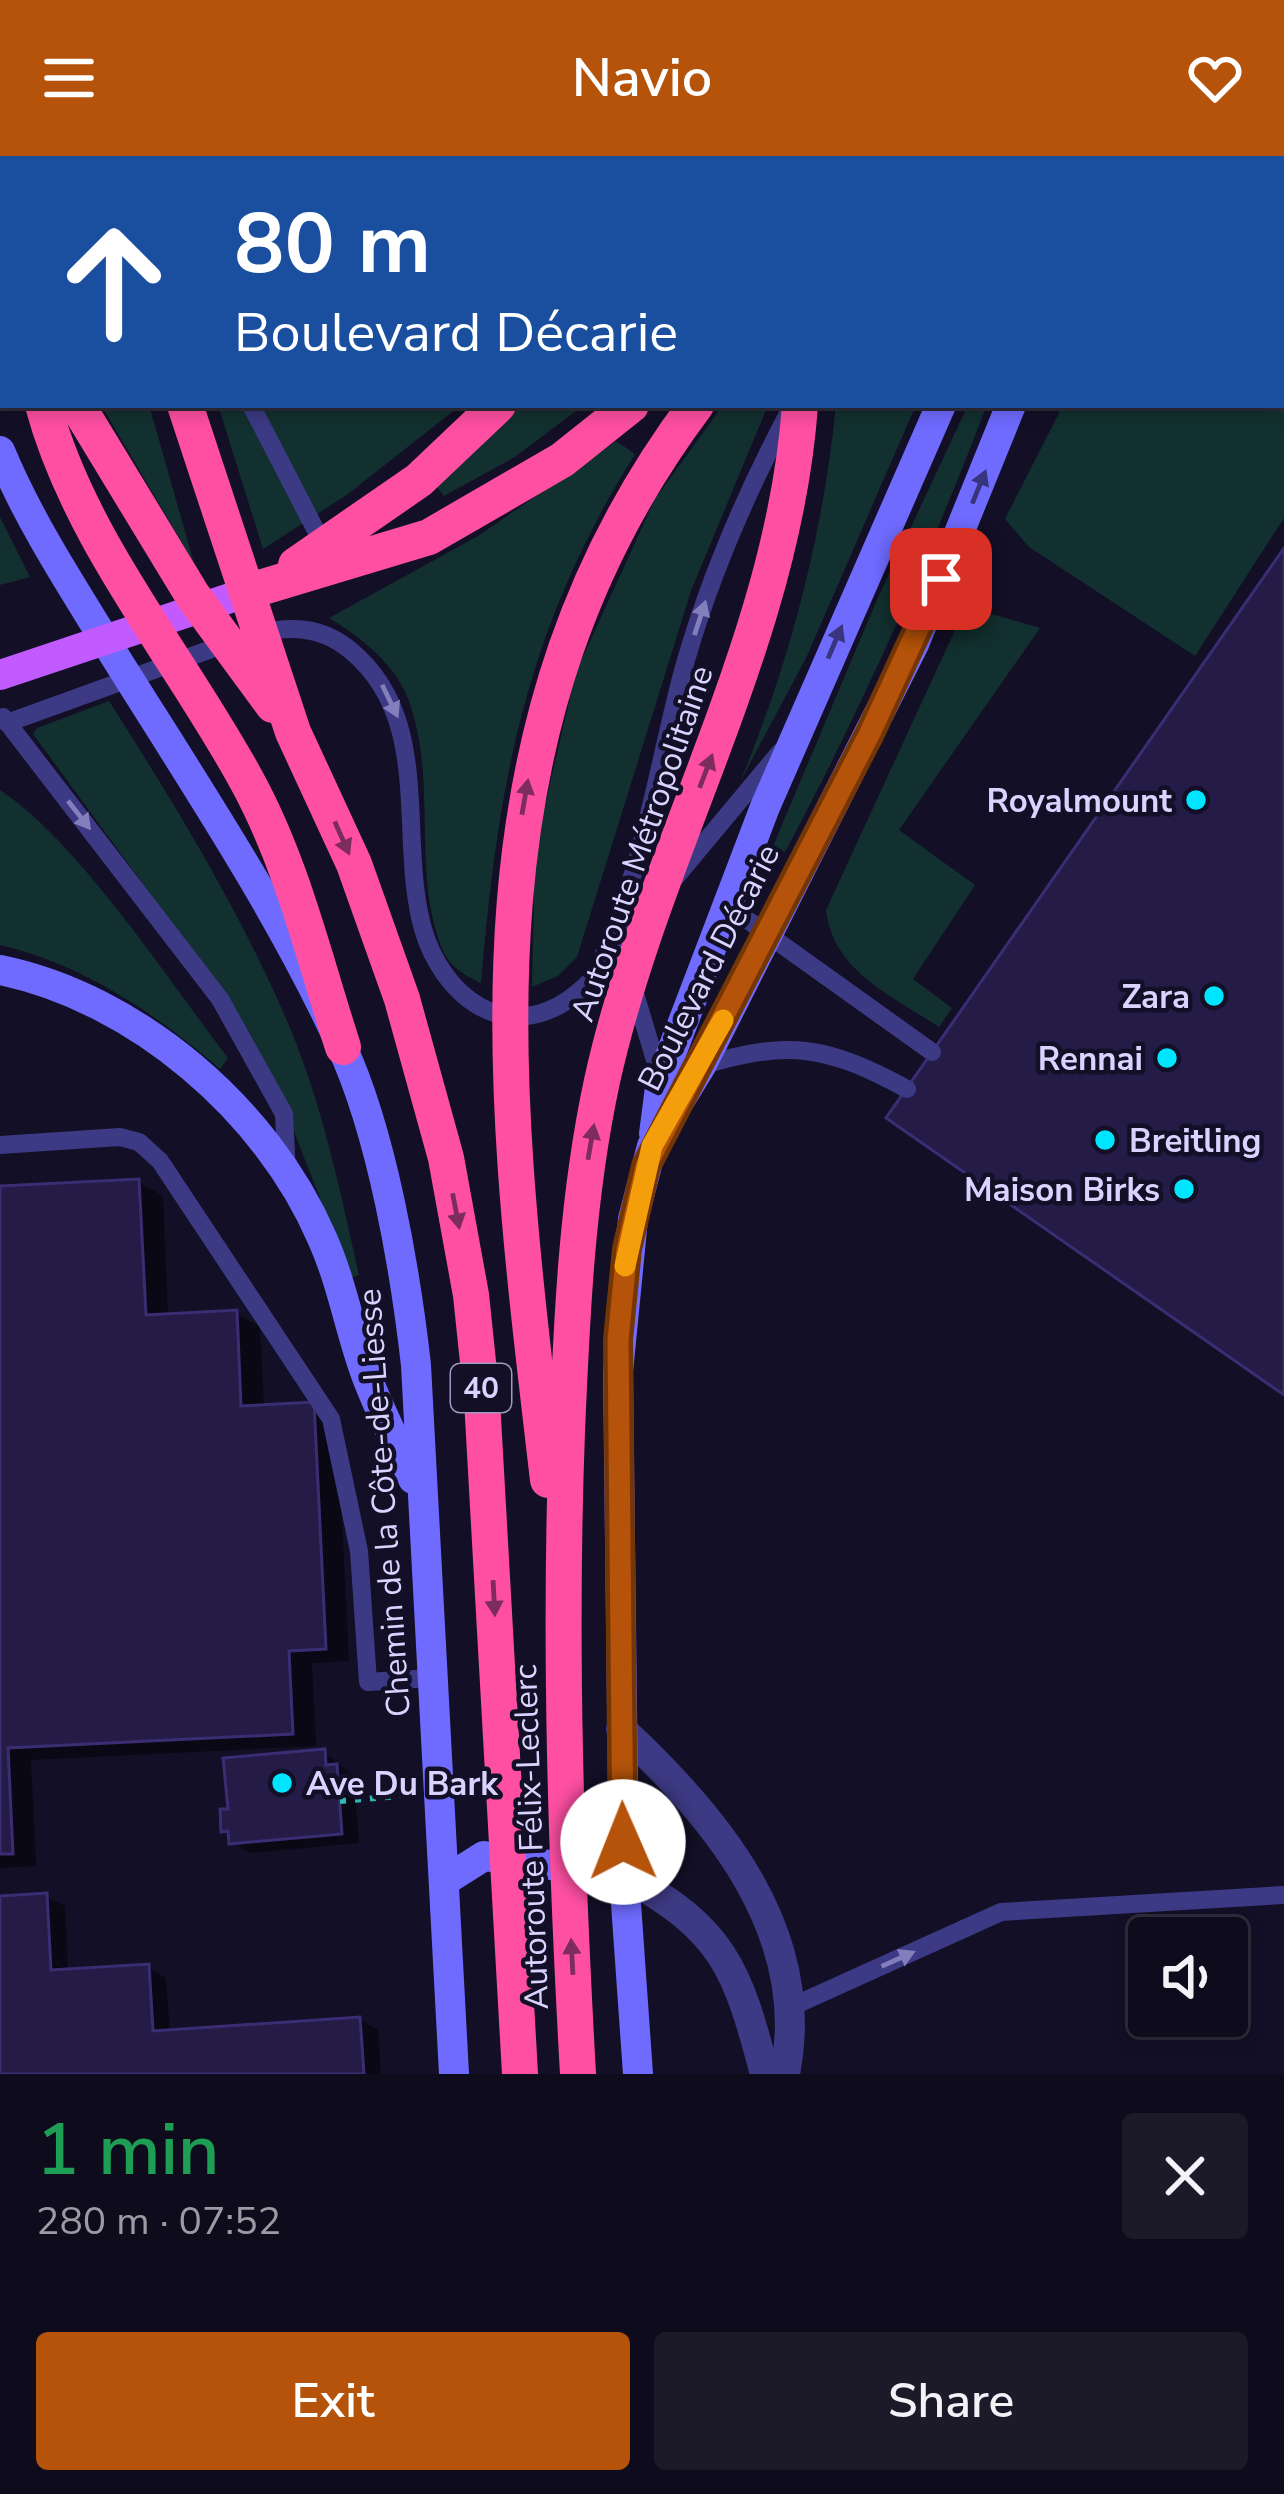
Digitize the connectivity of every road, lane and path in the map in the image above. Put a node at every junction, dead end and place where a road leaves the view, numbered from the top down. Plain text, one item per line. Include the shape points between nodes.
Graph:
1 (44, 408) edge
2 (79, 408) edge
3 (186, 408) edge
4 (253, 408) edge
5 (494, 408) edge
6 (628, 408) edge
7 (694, 408) edge
8 (795, 408) edge
9 (796, 408) edge
10 (940, 408) edge
11 (1010, 408) edge
12 (0, 451) edge
13 (329, 556) junction
14 (263, 586) joint
15 (0, 675) edge
16 (3, 718) edge
17 (293, 732) junction
18 (795, 736) junction
19 (627, 893) junction
20 (728, 906) junction
21 (766, 933) junction
22 (628, 938) junction
23 (0, 970) edge
24 (588, 980) junction
25 (343, 1047) junction
26 (932, 1052) dead end
27 (701, 1066) junction
28 (661, 1080) junction
29 (907, 1089) dead end
30 (0, 1145) edge
31 (652, 1146) junction
32 (287, 1177) junction
33 (420, 1495) junction
34 (561, 1597) junction
35 (431, 1678) junction
36 (621, 1729) junction
37 (400, 1796) dead end
38 (340, 1801) dead end
39 (624, 1875) junction
40 (446, 1880) junction
41 (1284, 1895) edge
42 (791, 2007) junction
43 (454, 2074) edge
44 (520, 2074) edge
45 (578, 2074) edge
46 (638, 2074) edge
47 (765, 2074) edge
48 (785, 2074) edge

1 - 25 highway via 60,460 116,565 273,832
2 - 17 highway via 193,596
3 - 17 highway, 40
4 - 13 lane
5 - 13 highway
6 - 13 highway via 562,460 429,537
34 -> 7 highway via 510,1096 511,913 527,782 568,634 633,498
19 -> 8 lane via 717,567
34 -> 9 highway, Autoroute Métropolitaine via 574,1258 602,1082 635,962 764,600 789,496
18 -> 10 main road
21 -> 11 main road, Boulevard Décarie via 914,644
12 - 25 main road, Chemin de la Côte-de-Liesse
13 - 14 highway
14 - 15 main road
16 -> 24 lane via 239,639 292,628 324,634 367,665 397,713 420,920 452,986 476,1006 516,1018 561,1005
16 -> 32 lane via 229,1014 284,1114
17 -> 44 highway, Autoroute Félix-Leclerc / 40 via 397,983 464,1251 485,1442
18 - 20 main road
18 - 22 lane
19 - 22 lane
19 - 24 lane
20 - 21 lane
20 - 28 main road
21 - 26 lane
21 - 27 main road, Boulevard Décarie
22 - 24 lane
22 - 28 lane
23 - 32 main road via 87,998 158,1041 233,1109
25 - 33 main road, Chemin de la Côte-de-Liesse via 407,1295
27 - 29 lane via 763,1052 829,1051
27 - 31 main road, Boulevard Décarie
28 - 31 main road
30 - 35 lane via 120,1137 160,1161 331,1419 359,1551 368,1682
31 - 36 main road, Boulevard Décarie via 620,1309
32 - 33 main road via 322,1237 364,1369
33 - 35 main road, Chemin de la Côte-de-Liesse
45 -> 34 highway, Autoroute Félix-Leclerc
35 - 40 main road, Chemin de la Côte-de-Liesse
36 - 39 main road
36 - 42 street via 690,1796 742,1866 778,1948
37 - 38 path
39 - 40 main road via 484,1856
39 - 46 main road
39 - 47 street via 685,1914 726,1955
40 - 43 main road, Chemin de la Côte-de-Liesse
42 -> 41 lane via 1001,1912
42 - 48 street

